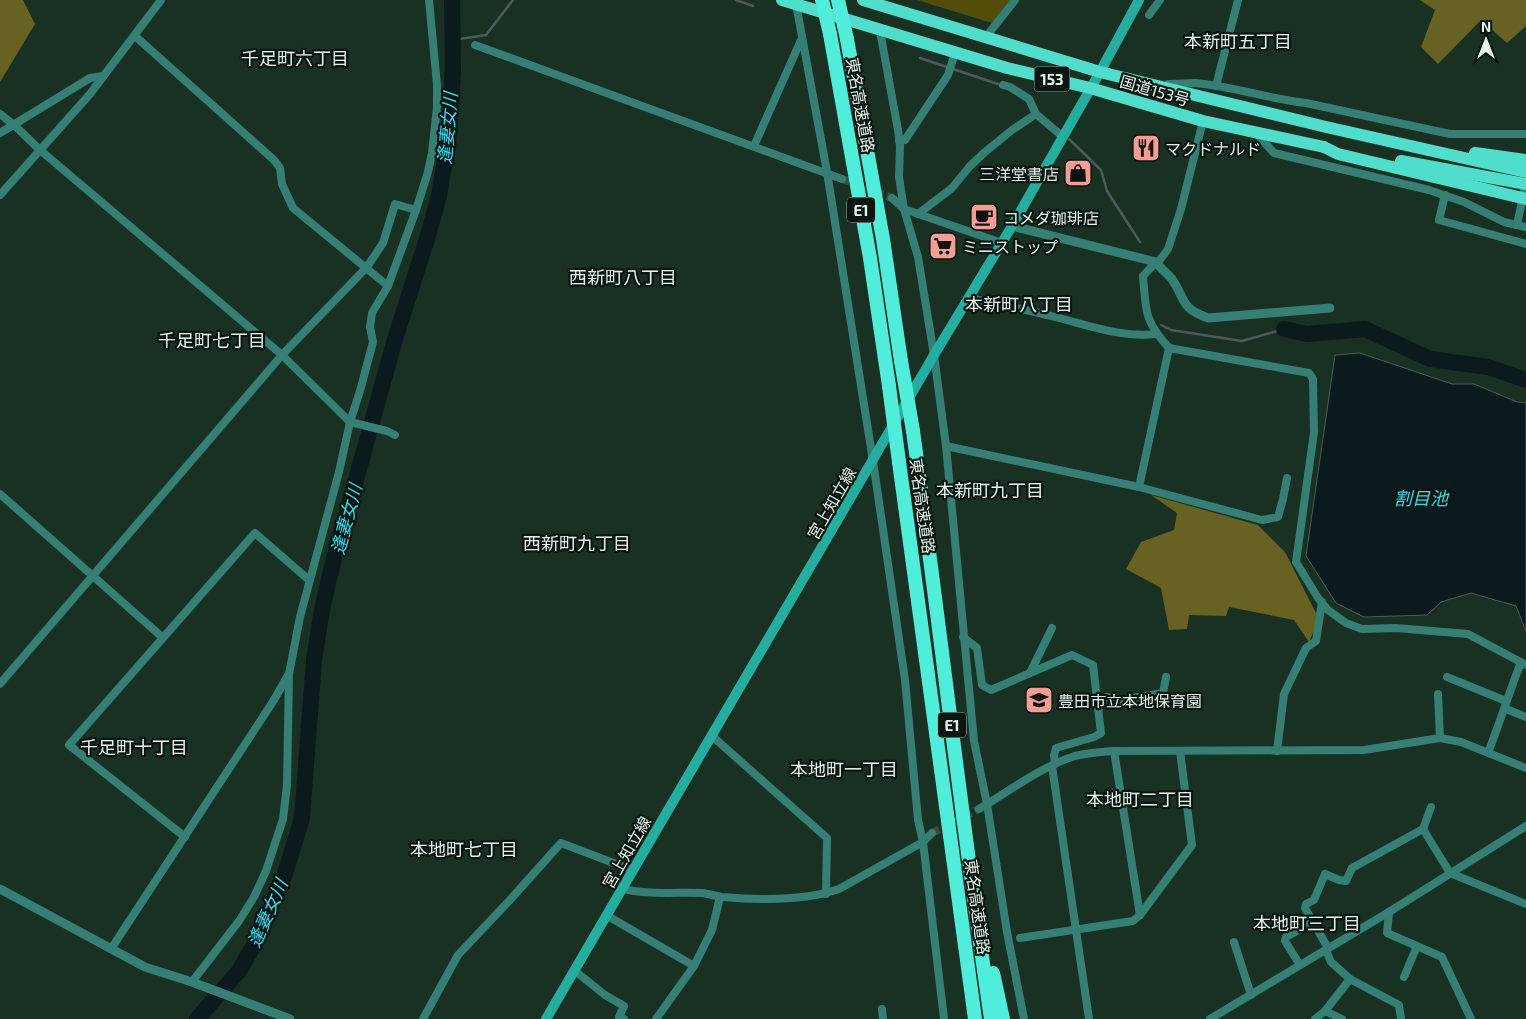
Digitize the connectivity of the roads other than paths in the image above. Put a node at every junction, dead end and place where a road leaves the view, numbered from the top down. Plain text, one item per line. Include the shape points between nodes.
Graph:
1 (161, 0) edge
2 (429, 0) edge
3 (782, 0) edge
4 (822, 0) edge
5 (838, 0) edge
6 (1016, 0) edge
7 (1139, 0) edge
8 (1160, 0) edge
9 (1238, 0) edge
10 (871, 1) edge
11 (796, 4) junction
12 (1149, 15) dead end
13 (880, 31) junction
14 (135, 36) junction
15 (985, 38) junction
16 (801, 40) junction
17 (475, 45) dead end
18 (954, 53) junction
19 (1100, 72) junction
20 (103, 76) junction
21 (1003, 85) dead end
22 (1158, 85) junction
23 (1216, 86) junction
24 (1090, 88) junction
25 (0, 114) edge
26 (1036, 114) junction
27 (1203, 121) junction
28 (14, 125) junction
29 (1326, 127) junction
30 (1255, 132) junction
31 (0, 133) edge
32 (1526, 134) edge
33 (1063, 137) junction
34 (899, 141) junction
35 (754, 146) junction
36 (1324, 146) junction
37 (40, 150) junction
38 (1526, 160) edge
39 (827, 172) junction
40 (1526, 172) edge
41 (842, 179) tunnel mouth
42 (1526, 183) edge
43 (0, 195) edge
44 (1445, 195) junction
45 (892, 198) tunnel mouth
46 (1526, 199) edge
47 (904, 209) junction
48 (416, 210) junction
49 (918, 214) junction
50 (1517, 225) junction
51 (1012, 226) junction
52 (1526, 227) edge
53 (1002, 243) junction
54 (1526, 244) edge
55 (1156, 263) junction
56 (367, 267) junction
57 (388, 286) junction
58 (969, 298) junction
59 (1330, 308) dead end
60 (1156, 334) junction
61 (1169, 348) junction
62 (934, 355) junction
63 (282, 356) junction
64 (352, 422) junction
65 (391, 433) dead end
66 (946, 446) junction
67 (872, 461) junction
68 (1286, 478) dead end
69 (1140, 487) junction
70 (0, 494) edge
71 (94, 576) junction
72 (309, 580) junction
73 (1322, 602) junction
74 (1052, 628) dead end
75 (162, 637) junction
76 (963, 637) junction
77 (1524, 664) edge
78 (1030, 673) junction
79 (288, 674) junction
80 (1166, 677) dead end
81 (1447, 677) dead end
82 (0, 684) edge
83 (1438, 694) dead end
84 (1097, 700) junction
85 (1506, 705) junction
86 (1526, 717) edge
87 (712, 736) junction
88 (953, 738) junction
89 (1440, 738) junction
90 (1180, 750) junction
91 (1277, 750) junction
92 (1114, 751) junction
93 (1488, 753) junction
94 (1054, 765) junction
95 (1526, 768) edge
96 (987, 804) junction
97 (1431, 807) dead end
98 (979, 809) tunnel mouth
99 (1526, 826) edge
100 (1424, 829) junction
101 (932, 833) tunnel mouth
102 (185, 837) junction
103 (923, 842) junction
104 (632, 870) junction
105 (1450, 872) junction
106 (0, 889) edge
107 (623, 889) junction
108 (826, 894) junction
109 (720, 897) junction
110 (1526, 904) edge
111 (1389, 912) junction
112 (606, 915) junction
113 (1140, 915) junction
114 (1313, 922) junction
115 (1076, 930) junction
116 (1020, 938) dead end
117 (1234, 942) dead end
118 (1417, 946) junction
119 (111, 949) junction
120 (1327, 949) junction
121 (1300, 965) junction
122 (694, 966) junction
123 (575, 971) junction
124 (1404, 977) dead end
125 (1350, 979) junction
126 (195, 984) junction
127 (1251, 995) junction
128 (882, 1010) dead end
129 (1324, 1011) junction
130 (290, 1019) edge
131 (423, 1019) edge
132 (546, 1019) edge
133 (624, 1019) edge
134 (656, 1019) edge
135 (883, 1019) edge
136 (944, 1019) edge
137 (975, 1019) edge
138 (991, 1019) edge
139 (1003, 1019) edge
140 (1024, 1019) edge
141 (1089, 1019) edge
142 (1210, 1019) edge
143 (1315, 1019) edge
144 (1342, 1019) edge
145 (1401, 1019) edge
146 (1471, 1019) edge

1 - 14 street
2 - 48 street via 437,107 432,153
3 - 11 highway, 国道153号 / 153
4 - 137 highway, 東名高速道路 / E1, bridge via 870,258
5 - 88 highway, 東名高速道路 / E1, bridge via 848,39 883,239 913,430
6 - 15 street
7 - 19 main road, 宮上知立線
8 - 12 street
9 - 23 street
10 - 15 highway, 国道153号 / 153
11 - 13 highway, 国道153号 / 153
11 - 16 street
13 - 18 highway, 国道153号 / 153
13 - 34 street
14 - 20 street
14 - 56 street via 274,160 280,168 282,184 293,208
15 - 19 highway, 国道153号 / 153
16 - 35 street
16 - 39 street
17 - 35 street
18 - 24 highway, 国道153号 / 153
18 - 34 street via 948,75 905,140
19 - 22 highway, 国道153号 / 153
19 - 24 main road, 宮上知立線
20 - 28 street via 90,78
20 - 37 street
21 - 26 street via 1029,99
22 - 23 street via 1194,83
22 - 29 highway, 国道153号 / 153
23 - 32 street via 1450,134
24 - 27 highway, 国道153号 / 153
24 - 33 main road, 宮上知立線
25 - 28 street
26 - 33 street
26 - 49 street via 985,152 952,188
27 - 30 highway, 国道153号 / 153
27 - 55 street via 1168,249
28 - 31 street
28 - 37 street
29 - 38 highway, 153 via 1354,127 1463,152
29 - 40 highway, 国道153号 / 153
30 - 36 highway, 国道153号 / 153
30 - 44 street via 1274,153
33 - 51 main road, 宮上知立線
34 - 47 street via 899,177
35 - 39 street
36 - 42 highway, 国道153号 / 153, bridge
36 - 46 highway, 153, bridge via 1338,154
37 - 43 street
37 - 63 street
39 - 41 street
39 - 67 street
42 - 50 street
44 - 50 street
44 - 54 street via 1439,220
45 - 47 street
47 - 49 street
47 - 62 street via 918,256
48 - 56 street via 396,204 383,243
48 - 57 street
49 - 53 street
50 - 52 street
51 - 53 main road, 宮上知立線
51 - 55 street
53 - 58 main road, 宮上知立線
55 - 59 street via 1168,275 1183,302 1194,313 1208,318
55 - 60 street via 1144,276 1146,311
56 - 57 street
56 - 63 street
57 - 64 street via 372,313 373,342
58 - 60 street via 1086,326 1141,336
58 - 62 main road, 宮上知立線
60 - 61 street
61 - 69 street
61 - 73 street via 1309,373 1313,379 1314,432 1295,556 1300,571
62 - 66 street
62 - 67 main road, 宮上知立線
63 - 64 street
63 - 71 street
64 - 65 street
64 - 72 street
66 - 69 street
66 - 76 street
67 - 87 main road, 宮上知立線
67 - 103 street via 905,680 918,820
68 - 69 street via 1278,517 1262,520
70 - 71 street
71 - 75 street
71 - 82 street
72 - 75 street via 255,534
72 - 79 street
73 - 77 street via 1328,610 1362,629 1396,628 1468,634
73 - 91 street via 1316,640 1306,648 1284,694
74 - 78 street
75 - 102 street via 68,745
76 - 78 street via 977,648 982,685 991,690
76 - 96 street via 974,741
77 - 85 street
78 - 84 street via 1072,656 1093,665
79 - 102 street
79 - 126 street via 287,785 277,840 254,897
80 - 84 street via 1163,693
81 - 85 street
83 - 89 street
84 - 94 street via 1101,733 1056,748
85 - 86 street
85 - 93 street
87 - 104 main road, 宮上知立線
87 - 108 street via 827,838
88 - 138 highway, 東名高速道路 / E1
88 - 139 highway
89 - 91 street via 1364,750
89 - 93 street
90 - 91 street
90 - 92 street
90 - 113 street via 1192,845
92 - 94 street via 1092,752
92 - 113 street
93 - 95 street
94 - 96 street
94 - 115 street
96 - 98 street
96 - 140 street
97 - 100 street
99 - 105 street
100 - 105 street
100 - 114 street via 1352,868 1346,881 1325,874 1314,900 1306,904
101 - 103 street
102 - 119 street
103 - 108 street
103 - 136 street
104 - 107 main road, 宮上知立線
104 - 131 street via 561,843 458,955
105 - 110 street
105 - 111 street
106 - 119 street
107 - 109 street via 706,893
107 - 112 main road, 宮上知立線
108 - 109 street via 806,898
109 - 122 street via 712,930
111 - 118 street via 1387,933
111 - 120 street
112 - 122 street
112 - 123 main road, 宮上知立線
113 - 115 street via 1133,921
114 - 120 street
114 - 121 street via 1286,937 1285,941
115 - 116 street
115 - 141 street
117 - 127 street
118 - 124 street
118 - 146 street via 1442,956
119 - 126 street via 145,967
120 - 121 street
120 - 125 street via 1330,962
121 - 127 street
122 - 134 street
123 - 132 main road, 宮上知立線
123 - 133 street via 622,1004 619,1017
125 - 129 street
125 - 145 street via 1400,1005
126 - 130 street
127 - 142 street
128 - 135 street
129 - 143 street
129 - 144 street

